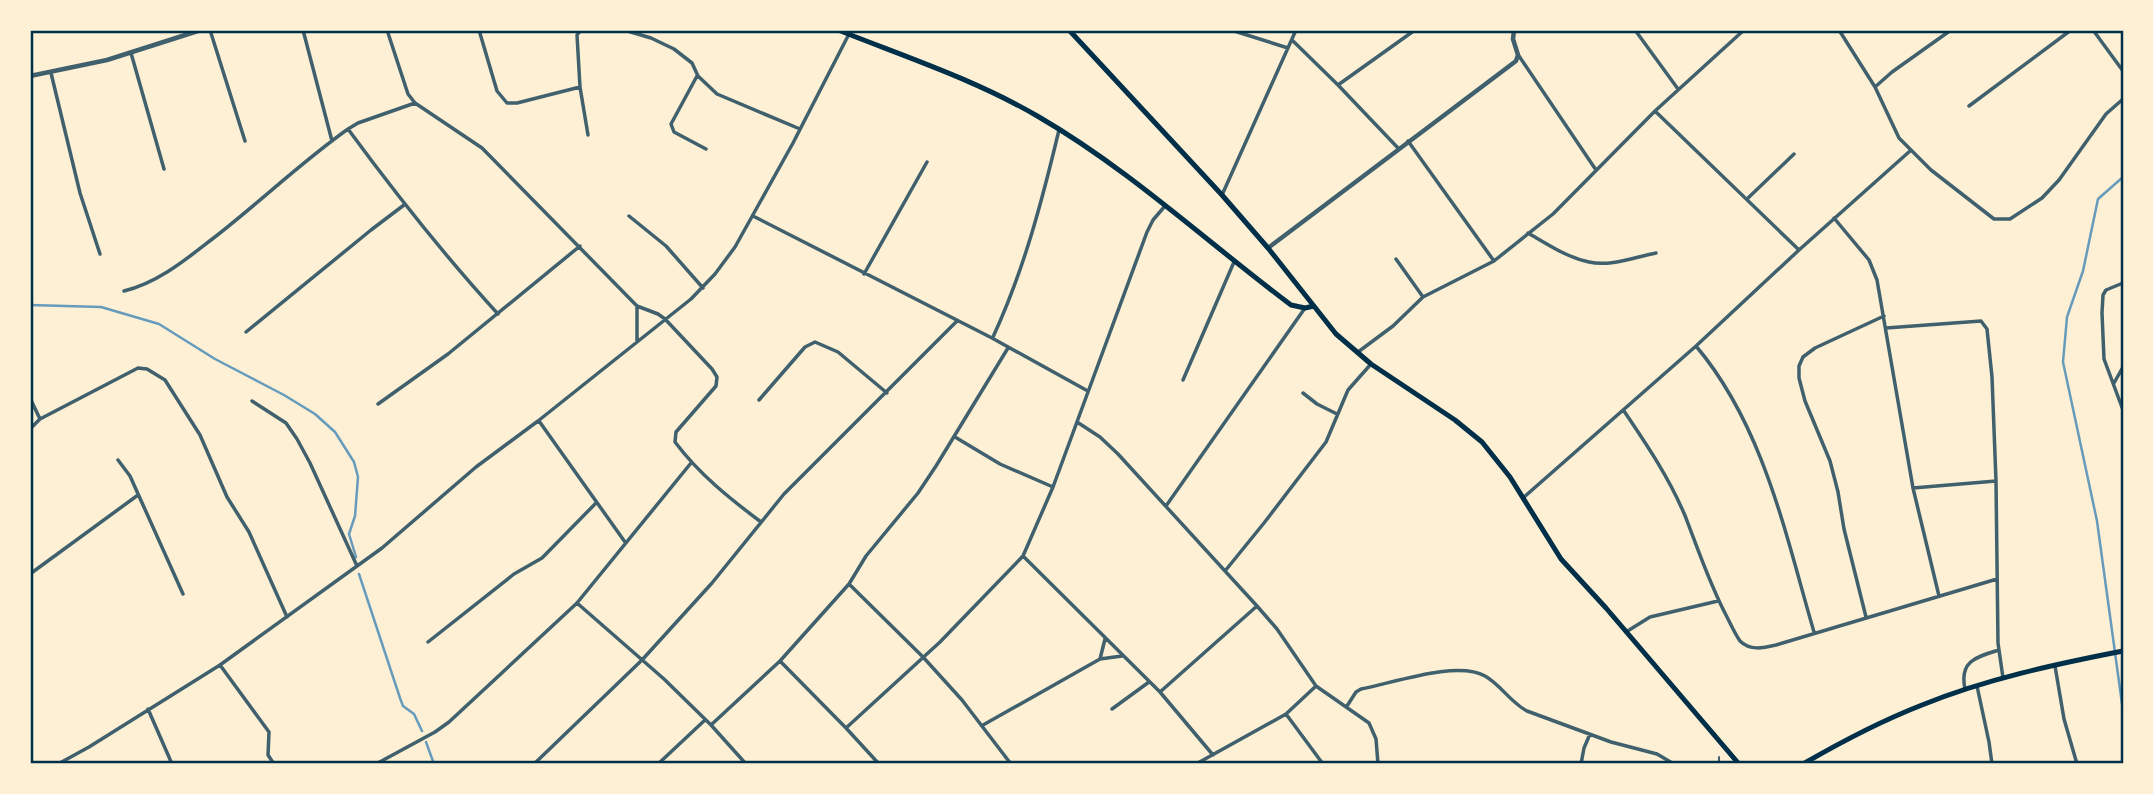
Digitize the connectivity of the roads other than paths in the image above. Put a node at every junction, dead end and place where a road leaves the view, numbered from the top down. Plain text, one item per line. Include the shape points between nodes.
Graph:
1 (201, 30) edge
2 (210, 30) edge
3 (303, 30) edge
4 (387, 30) edge
5 (479, 30) edge
6 (581, 30) edge
7 (624, 30) edge
8 (838, 30) edge
9 (1069, 30) edge
10 (1231, 30) edge
11 (1296, 30) edge
12 (1415, 30) edge
13 (1514, 30) edge
14 (1635, 30) edge
15 (1744, 30) edge
16 (1839, 30) edge
17 (1951, 30) edge
18 (2071, 30) edge
19 (2093, 30) edge
20 (849, 34) junction
21 (1292, 40) junction
22 (1288, 48) junction
23 (131, 53) junction
24 (1518, 55) junction
25 (2123, 71) edge
26 (51, 73) junction
27 (30, 76) edge
28 (698, 76) junction
29 (1338, 85) junction
30 (580, 87) junction
31 (1875, 87) junction
32 (1678, 89) junction
33 (2123, 99) edge
34 (415, 103) junction
35 (1969, 106) dead end
36 (1655, 111) junction
37 (348, 129) junction
38 (800, 129) junction
39 (1059, 130) junction
40 (589, 135) dead end
41 (245, 141) dead end
42 (332, 141) junction
43 (1408, 141) junction
44 (1398, 148) junction
45 (706, 149) dead end
46 (1910, 151) junction
47 (1794, 154) dead end
48 (927, 162) dead end
49 (164, 169) dead end
50 (1596, 170) junction
51 (1222, 195) junction
52 (1747, 200) junction
53 (404, 205) junction
54 (1166, 205) junction
55 (629, 216) dead end
56 (753, 216) junction
57 (1834, 218) junction
58 (1528, 233) junction
59 (580, 246) junction
60 (1268, 248) junction
61 (1798, 250) junction
62 (1656, 253) dead end
63 (100, 254) dead end
64 (1396, 259) dead end
65 (1234, 261) junction
66 (1494, 261) junction
67 (864, 274) junction
68 (2123, 283) edge
69 (703, 288) junction
70 (124, 291) dead end
71 (1423, 297) junction
72 (636, 306) junction
73 (1314, 306) junction
74 (1305, 308) junction
75 (498, 314) junction
76 (1884, 316) junction
77 (665, 319) junction
78 (957, 321) junction
79 (1886, 328) junction
80 (246, 332) dead end
81 (992, 338) junction
82 (637, 342) junction
83 (1696, 346) junction
84 (1008, 348) junction
85 (1358, 353) junction
86 (1371, 364) junction
87 (2123, 367) edge
88 (1184, 380) dead end
89 (2113, 383) junction
90 (1087, 390) junction
91 (887, 393) junction
92 (1303, 393) dead end
93 (30, 398) edge
94 (759, 400) dead end
95 (252, 401) dead end
96 (378, 404) dead end
97 (2123, 410) edge
98 (1624, 411) junction
99 (1337, 414) junction
100 (40, 419) junction
101 (538, 421) junction
102 (1077, 422) junction
103 (30, 429) edge
104 (955, 437) junction
105 (118, 460) dead end
106 (691, 463) junction
107 (1996, 481) junction
108 (1053, 486) junction
109 (1913, 488) junction
110 (138, 495) junction
111 (1523, 498) junction
112 (596, 503) junction
113 (1166, 506) junction
114 (761, 522) junction
115 (625, 542) junction
116 (1023, 556) junction
117 (357, 566) junction
118 (1225, 571) junction
119 (30, 574) edge
120 (1997, 579) junction
121 (849, 584) junction
122 (183, 594) dead end
123 (1939, 596) junction
124 (1718, 601) junction
125 (578, 603) junction
126 (1257, 606) junction
127 (287, 617) junction
128 (1866, 617) junction
129 (1626, 632) junction
130 (1814, 632) junction
131 (1105, 639) junction
132 (428, 642) dead end
133 (1999, 650) junction
134 (2123, 651) edge
135 (1122, 656) junction
136 (923, 657) junction
137 (1100, 659) junction
138 (642, 660) junction
139 (780, 661) junction
140 (220, 665) junction
141 (2055, 666) junction
142 (2003, 678) junction
143 (1149, 681) junction
144 (1317, 686) junction
145 (1977, 686) junction
146 (1965, 690) junction
147 (1160, 692) junction
148 (1347, 706) junction
149 (148, 709) junction
150 (1112, 709) dead end
151 (1286, 714) junction
152 (705, 719) junction
153 (711, 724) junction
154 (982, 725) junction
155 (846, 728) junction
156 (1590, 734) junction
157 (1213, 755) junction
158 (1719, 757) dead end
159 (61, 763) edge
160 (1200, 763) edge
161 (172, 764) edge
162 (274, 764) edge
163 (376, 764) edge
164 (534, 764) edge
165 (658, 764) edge
166 (746, 764) edge
167 (879, 764) edge
168 (1011, 764) edge
169 (1323, 764) edge
170 (1378, 764) edge
171 (1581, 764) edge
172 (1674, 764) edge
173 (1719, 764) edge
174 (1739, 764) edge
175 (1802, 764) edge
176 (1992, 764) edge
177 (2077, 764) edge

1 - 23 street
2 - 41 street
3 - 42 street
4 - 34 street
5 - 30 street via 496,92 507,103
6 - 30 street via 577,35
7 - 28 street via 674,49 692,63
8 - 20 main road
9 - 51 main road
10 - 22 street
11 - 21 street
12 - 29 street
13 - 24 street
14 - 32 street
15 - 32 street
16 - 31 street
17 - 31 street
18 - 35 street
19 - 25 street
20 - 38 street
20 - 39 main road via 995,93
21 - 22 street
21 - 29 street
22 - 51 street
23 - 26 street
23 - 49 street
24 - 43 street
24 - 50 street
26 - 27 street
26 - 63 street
28 - 38 street via 717,94
28 - 45 street via 671,124 674,132
29 - 44 street
30 - 40 street
31 - 46 street
32 - 36 street
33 - 46 street via 2106,114 2059,180 2010,219 1994,219
34 - 37 street
34 - 59 street via 482,148
36 - 50 street
36 - 52 street
37 - 42 street
37 - 53 street
38 - 56 street
39 - 54 main road
39 - 81 street via 1033,234
42 - 70 street via 169,272
43 - 44 street
43 - 66 street
44 - 60 street
46 - 57 street
47 - 52 street
48 - 67 street
50 - 58 street
51 - 60 main road
52 - 61 street
53 - 75 street
53 - 80 street
54 - 65 main road
54 - 90 street via 1147,232
55 - 69 street via 666,246
56 - 67 street
56 - 69 street
57 - 61 street
57 - 76 street via 1874,270
58 - 62 street via 1588,262
58 - 66 street
59 - 72 street
59 - 75 street
60 - 73 main road
61 - 83 street
64 - 71 street
65 - 74 main road via 1291,304
65 - 88 street
66 - 71 street
67 - 78 street
68 - 89 street via 2102,295 2104,359
69 - 77 street
71 - 85 street
72 - 77 street
72 - 82 street
73 - 74 main road
73 - 85 main road
74 - 113 street
75 - 96 street
76 - 79 street
76 - 128 street via 1815,348 1803,357 1799,378 1830,461
77 - 82 street
77 - 106 street via 717,377 716,386 675,436
78 - 81 street
78 - 91 street
79 - 107 street via 1981,321 1986,325
79 - 109 street
81 - 84 street
82 - 101 street
83 - 98 street
83 - 130 street via 1737,408 1768,476
84 - 90 street
84 - 104 street
85 - 86 main road
86 - 99 street via 1348,390
86 - 111 main road via 1475,435
87 - 89 street
89 - 97 street
90 - 102 street
91 - 94 street via 838,352 815,342 805,347
91 - 114 street
92 - 99 street
93 - 100 street
95 - 117 street via 286,423 297,439
98 - 111 street
98 - 124 street via 1667,477
99 - 118 street via 1326,442
100 - 103 street
100 - 127 street via 138,368 159,375 200,435
101 - 112 street
101 - 117 street
102 - 108 street
102 - 113 street via 1100,437
104 - 108 street via 1000,464
104 - 121 street
105 - 110 street
106 - 114 street
106 - 115 street
107 - 109 street
107 - 120 street
108 - 116 street
109 - 123 street
110 - 119 street
110 - 122 street
111 - 129 main road via 1561,559
112 - 115 street
112 - 132 street via 542,558 514,574
113 - 118 street
114 - 138 street
115 - 125 street
116 - 131 street
116 - 136 street
117 - 127 street
118 - 126 street
120 - 123 street
120 - 133 street
121 - 136 street
121 - 139 street
123 - 128 street
124 - 129 street via 1650,617
124 - 130 street via 1739,639 1752,648
125 - 138 street
125 - 163 street via 449,722
126 - 144 street
126 - 147 street
127 - 140 street
128 - 130 street
129 - 174 main road
131 - 135 street
131 - 137 street
133 - 142 street
133 - 146 street via 1975,658 1966,667 1962,676
134 - 141 main road
135 - 137 street
135 - 143 street
136 - 154 street
136 - 155 street
137 - 154 street
138 - 152 street
138 - 164 street
139 - 153 street
139 - 155 street
140 - 149 street
140 - 162 street via 269,732 268,755
141 - 142 main road
141 - 177 street
142 - 145 main road
143 - 147 street
143 - 150 street
144 - 148 street
144 - 151 street
145 - 146 main road
145 - 176 street
146 - 175 main road via 1898,715
147 - 157 street
148 - 156 street via 1361,689 1448,670 1469,671 1488,677 1516,706
148 - 170 street via 1368,723 1376,739
149 - 159 street
149 - 161 street
151 - 157 street
151 - 169 street
152 - 153 street
152 - 165 street
153 - 166 street
154 - 168 street
155 - 167 street
156 - 171 street
156 - 172 street via 1657,754
157 - 160 street
158 - 173 lane

